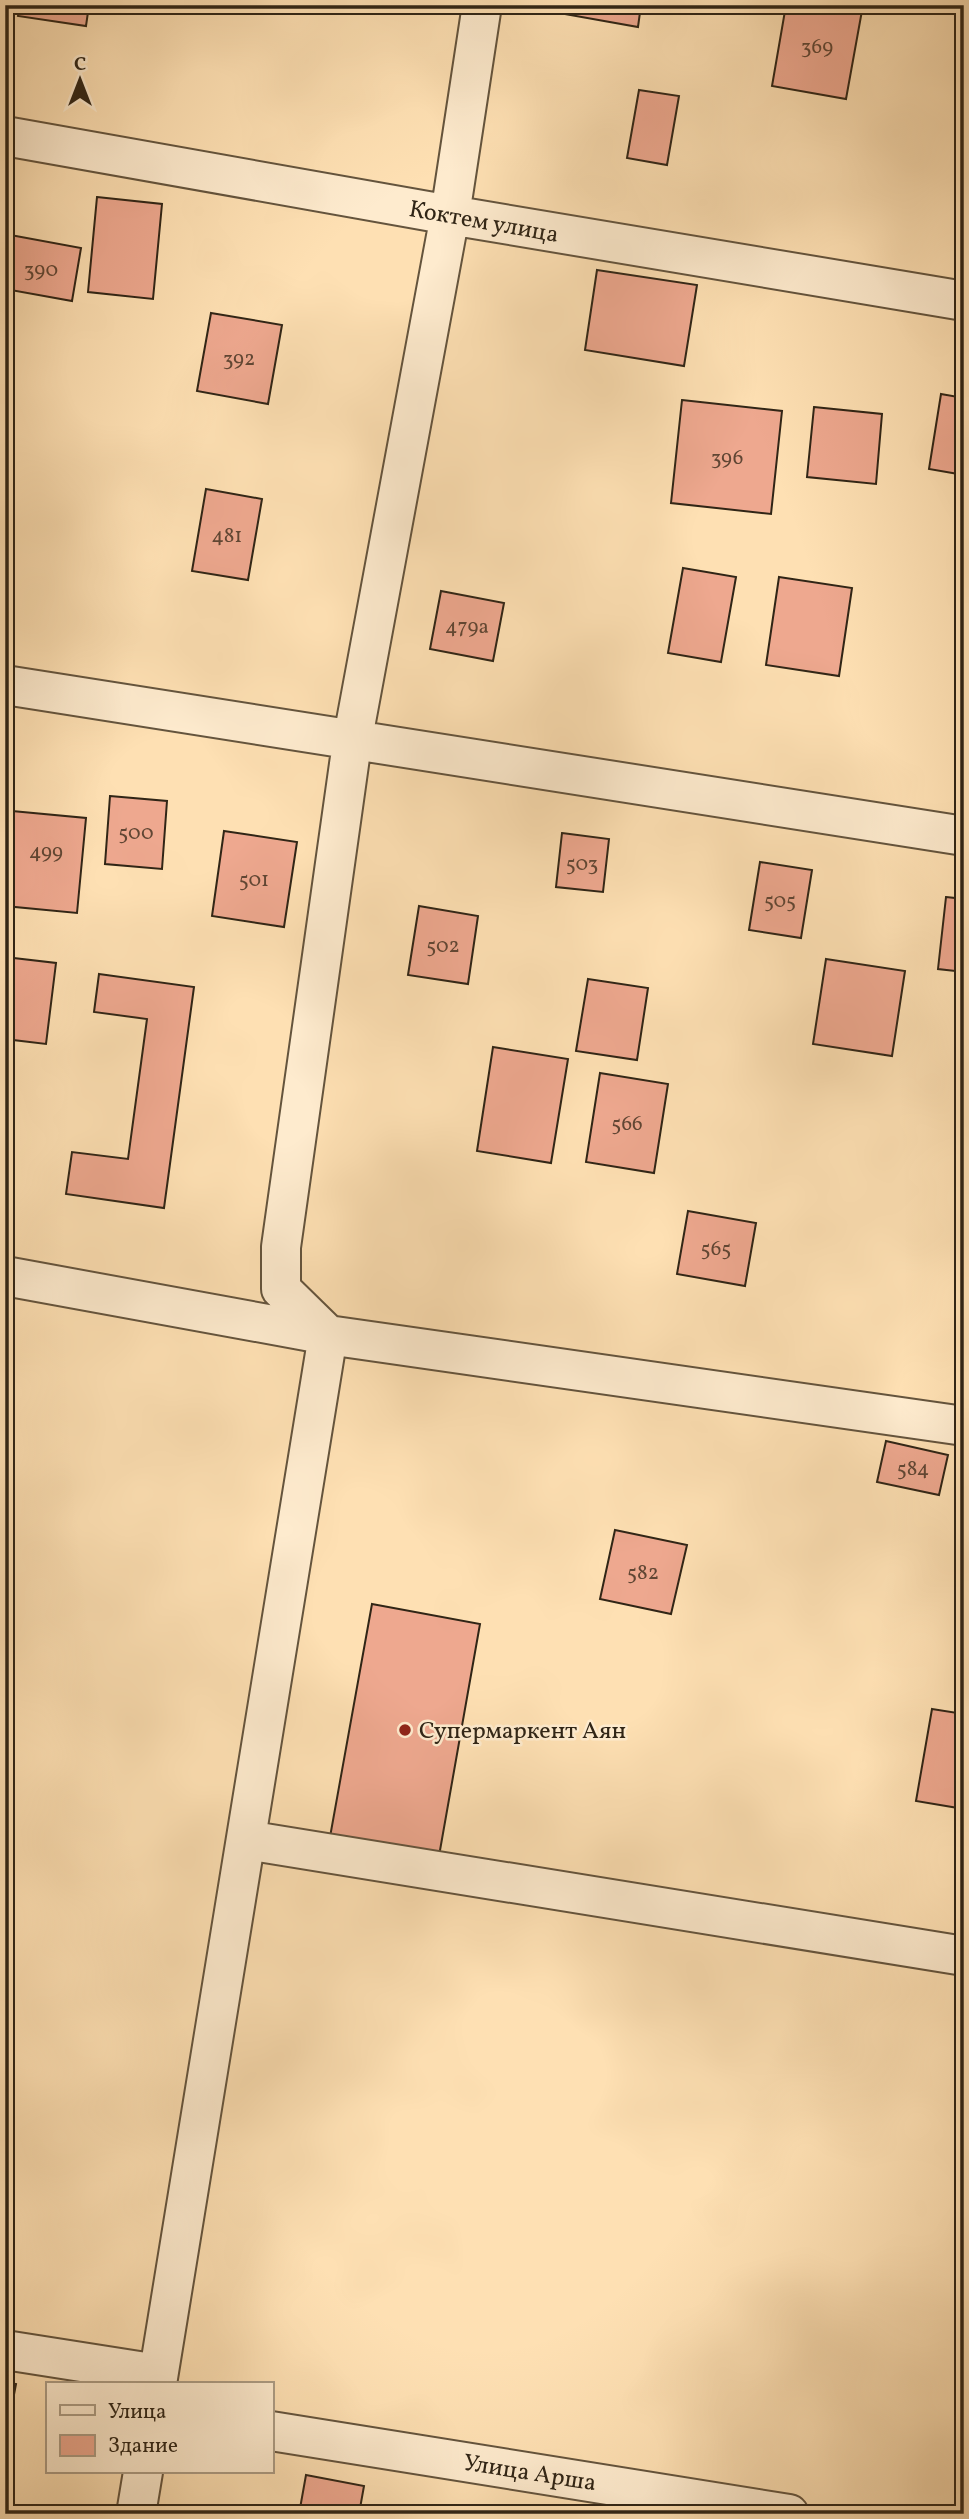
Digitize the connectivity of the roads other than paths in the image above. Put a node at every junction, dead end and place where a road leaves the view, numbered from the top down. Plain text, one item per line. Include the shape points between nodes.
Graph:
1 (482, 5) edge
2 (5, 136) edge
3 (450, 215) junction
4 (964, 302) edge
5 (5, 685) edge
6 (352, 743) junction
7 (964, 836) edge
8 (5, 1276) edge
9 (328, 1335) junction
10 (964, 1426) edge
11 (246, 1840) junction
12 (964, 1956) edge
13 (5, 2350) edge
14 (158, 2379) edge
15 (273, 2431) edge
16 (143, 2474) edge
17 (136, 2514) edge
18 (789, 2514) edge

1 - 3 street
2 - 3 street, Коктем улица
3 - 4 street, Коктем улица
3 - 6 street
5 - 6 street
6 - 7 street
6 - 9 street via 281,1247 281,1289
8 - 9 street
9 - 10 street
9 - 11 street
11 - 12 street
11 - 14 street
13 - 14 street
15 - 18 street, Улица Арша
16 - 17 street

